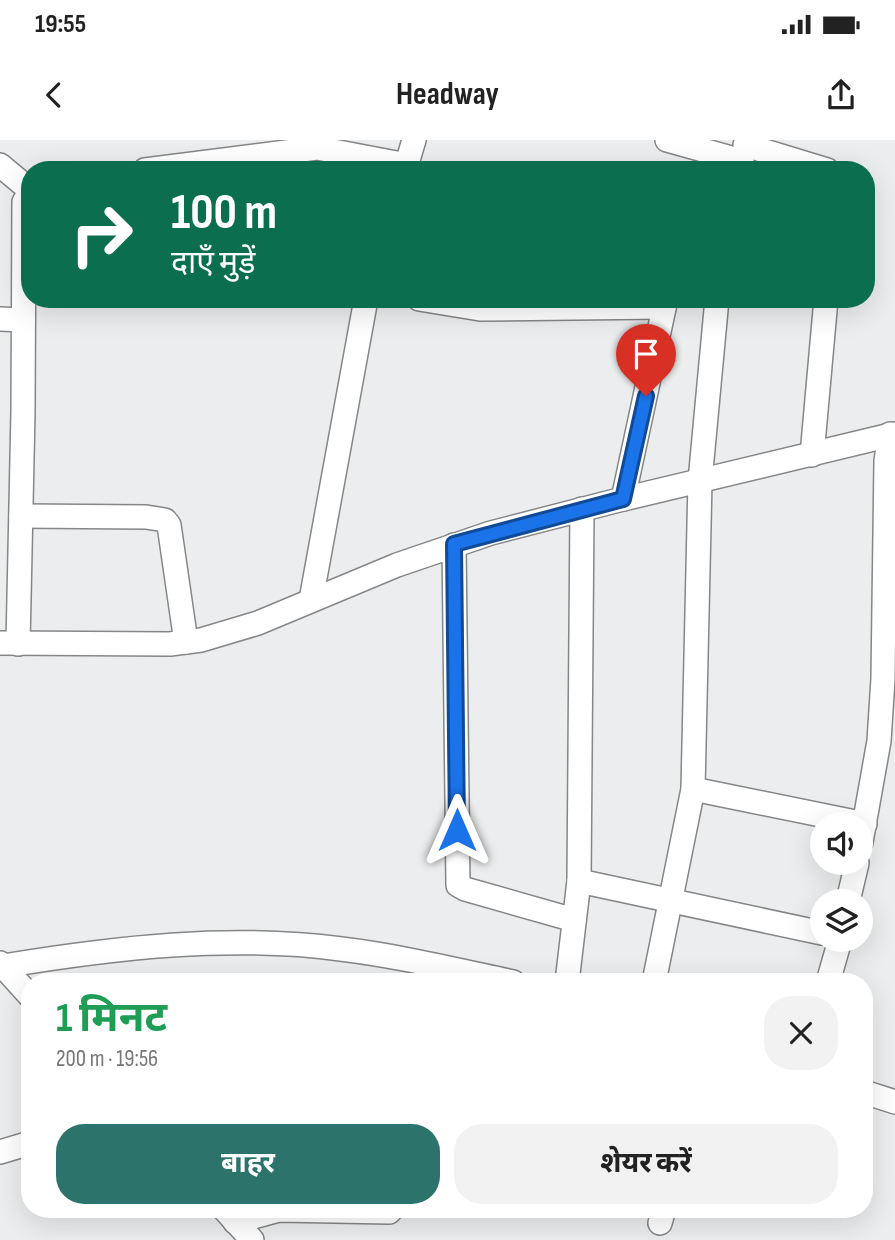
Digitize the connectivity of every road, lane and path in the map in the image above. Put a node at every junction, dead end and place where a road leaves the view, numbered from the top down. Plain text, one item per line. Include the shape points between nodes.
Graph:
1 (414, 140) edge
2 (667, 140) edge
3 (743, 154) edge
4 (700, 160) edge
5 (215, 161) edge
6 (378, 161) edge
7 (408, 161) edge
8 (780, 161) edge
9 (0, 165) edge
10 (21, 183) edge
11 (21, 222) edge
12 (364, 308) edge
13 (474, 308) edge
14 (511, 308) edge
15 (664, 308) edge
16 (717, 308) edge
17 (825, 308) edge
18 (11, 319) edge
19 (893, 434) edge
20 (813, 455) junction
21 (700, 481) junction
22 (623, 499) junction
23 (582, 509) junction
24 (21, 516) junction
25 (454, 544) junction
26 (311, 600) junction
27 (186, 642) junction
28 (9, 643) edge
29 (693, 789) junction
30 (866, 812) edge
31 (810, 819) edge
32 (579, 881) junction
33 (672, 901) junction
34 (574, 920) junction
35 (810, 930) edge
36 (837, 952) edge
37 (2, 965) edge
38 (407, 972) edge
39 (568, 973) edge
40 (656, 973) edge
41 (831, 973) edge
42 (21, 986) edge
43 (873, 1095) edge
44 (895, 1102) edge
45 (21, 1146) edge
46 (0, 1152) edge
47 (232, 1218) edge
48 (252, 1240) edge

1 - 7 street
2 - 4 street
3 - 4 street
3 - 8 street
5 - 6 street via 317,148
9 - 10 street
11 - 18 street
12 - 26 street
13 - 14 street
15 - 22 street
16 - 21 street
17 - 20 street
18 - 24 street
19 - 20 street
19 - 30 street via 886,461 880,729
20 - 21 street
21 - 22 street
21 - 29 street
22 - 23 street
23 - 25 street
23 - 32 street
24 - 27 street via 146,517 167,522
24 - 28 street
25 - 26 street
25 - 34 street via 458,885
26 - 27 street via 258,623
27 - 28 street
29 - 31 street
29 - 33 street
32 - 33 street
32 - 34 street
33 - 35 street
33 - 40 street
34 - 39 street
36 - 41 street
37 - 38 street via 75,954 247,943 341,949
37 - 42 street
43 - 44 street
45 - 46 street
47 - 48 street

